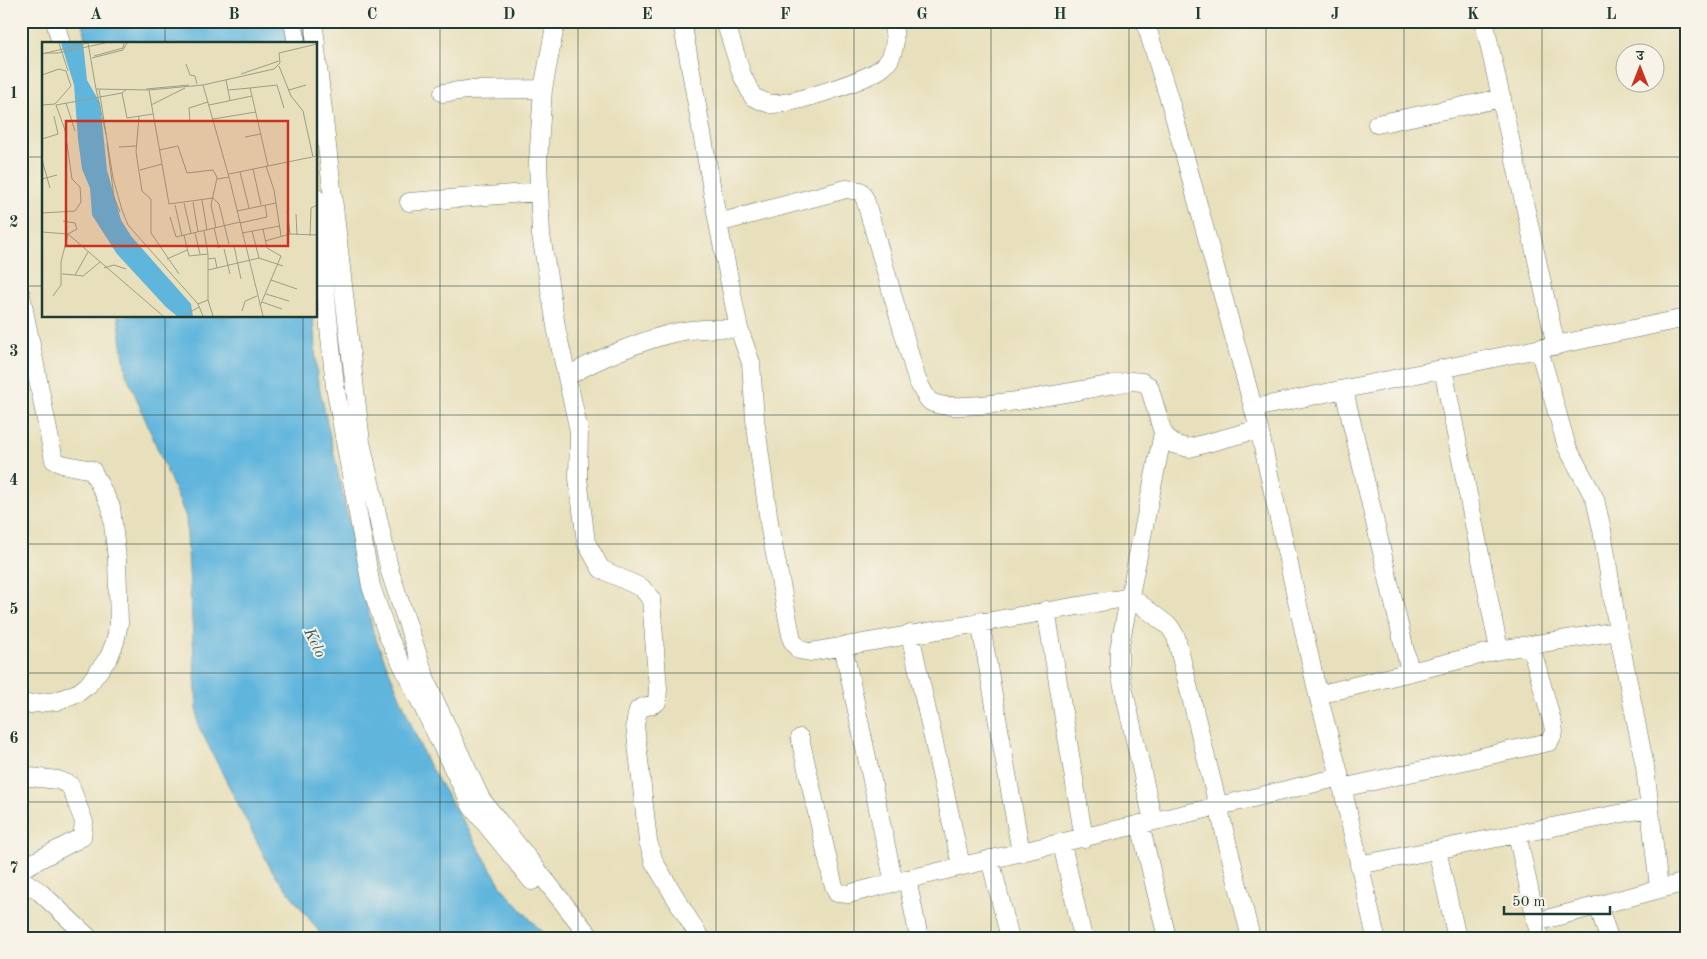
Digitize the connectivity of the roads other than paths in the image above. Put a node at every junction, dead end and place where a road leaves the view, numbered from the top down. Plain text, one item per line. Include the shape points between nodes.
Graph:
1 (55, 21) edge
2 (293, 21) edge
3 (313, 21) edge
4 (556, 21) edge
5 (682, 21) edge
6 (725, 21) edge
7 (891, 21) edge
8 (1145, 21) edge
9 (1484, 21) edge
10 (60, 42) edge
11 (296, 42) edge
12 (316, 42) edge
13 (318, 67) edge
14 (543, 89) junction
15 (443, 93) dead end
16 (1502, 98) junction
17 (1377, 124) dead end
18 (539, 192) junction
19 (409, 202) dead end
20 (318, 218) edge
21 (718, 223) junction
22 (21, 295) edge
23 (1686, 318) edge
24 (739, 329) junction
25 (1548, 347) junction
26 (1444, 369) junction
27 (568, 376) junction
28 (1344, 390) junction
29 (1254, 408) junction
30 (1259, 429) junction
31 (1163, 433) junction
32 (1131, 597) junction
33 (1046, 610) junction
34 (980, 621) junction
35 (1618, 631) junction
36 (910, 634) junction
37 (843, 646) junction
38 (1531, 646) junction
39 (1499, 650) junction
40 (1410, 672) junction
41 (1318, 695) junction
42 (21, 704) edge
43 (800, 738) dead end
44 (21, 776) edge
45 (1341, 782) junction
46 (1218, 806) junction
47 (1649, 808) junction
48 (1146, 823) junction
49 (1517, 834) junction
50 (1084, 839) junction
51 (1062, 844) junction
52 (1437, 850) junction
53 (1021, 853) junction
54 (990, 859) junction
55 (1359, 865) junction
56 (961, 866) junction
57 (21, 869) edge
58 (21, 879) edge
59 (900, 881) junction
60 (1686, 882) edge
61 (1659, 888) junction
62 (1598, 905) junction
63 (1538, 930) edge
64 (89, 938) edge
65 (581, 938) edge
66 (591, 938) edge
67 (700, 938) edge
68 (919, 938) edge
69 (1010, 938) edge
70 (1083, 938) edge
71 (1167, 938) edge
72 (1251, 938) edge
73 (1376, 938) edge
74 (1457, 938) edge
75 (1609, 938) edge

1 - 10 street
2 - 11 street
3 - 12 street
4 - 14 street
5 - 21 street
6 - 7 street via 742,75 753,97 771,104 831,92 883,67 894,52
8 - 29 street
9 - 16 street
13 - 66 street via 361,442 390,572 429,688 481,799
14 - 15 street
14 - 18 street
16 - 17 street
16 - 25 street
18 - 19 street
18 - 27 street via 541,235 557,332
20 - 65 street via 335,386 371,586 388,636 472,807
21 - 24 street
21 - 31 street via 846,188 860,191 917,380 930,401 945,407 980,406 1131,381 1142,382 1149,386
22 - 42 street via 54,460 92,470 110,507 117,559 119,623 109,657 88,685 70,697
23 - 25 street
24 - 27 street via 678,332 592,362
24 - 37 street via 751,363 770,529 792,640 800,650 810,652
25 - 26 street
25 - 35 street via 1566,447 1595,499
26 - 28 street
26 - 39 street
27 - 67 street via 579,431 578,478 586,542 601,569 642,588 654,604 656,702 638,710 635,725 648,841 654,862
28 - 29 street
28 - 40 street
29 - 30 street
30 - 31 street via 1189,448 1173,444
30 - 41 street
31 - 32 street
32 - 33 street
32 - 46 street via 1170,627 1176,636
32 - 48 street via 1119,650 1119,668
33 - 34 street
33 - 50 street
34 - 36 street
34 - 53 street
35 - 38 street
35 - 47 street via 1645,767
36 - 37 street
36 - 56 street
37 - 59 street
38 - 39 street
38 - 45 street via 1553,725 1554,732 1549,742
39 - 40 street
40 - 41 street
41 - 45 street
43 - 59 street via 837,893 848,894
44 - 57 street via 58,780 70,785 84,822 82,837
45 - 46 street
45 - 55 street
46 - 48 street
46 - 72 street
47 - 49 street
47 - 61 street
48 - 50 street
48 - 71 street
49 - 52 street
49 - 63 street
50 - 51 street
51 - 53 street
51 - 70 street
52 - 55 street
52 - 74 street
53 - 54 street
54 - 56 street
54 - 69 street
55 - 73 street
56 - 59 street
58 - 64 street via 40,892
59 - 68 street
60 - 61 street
61 - 62 street
62 - 63 street
62 - 75 street

